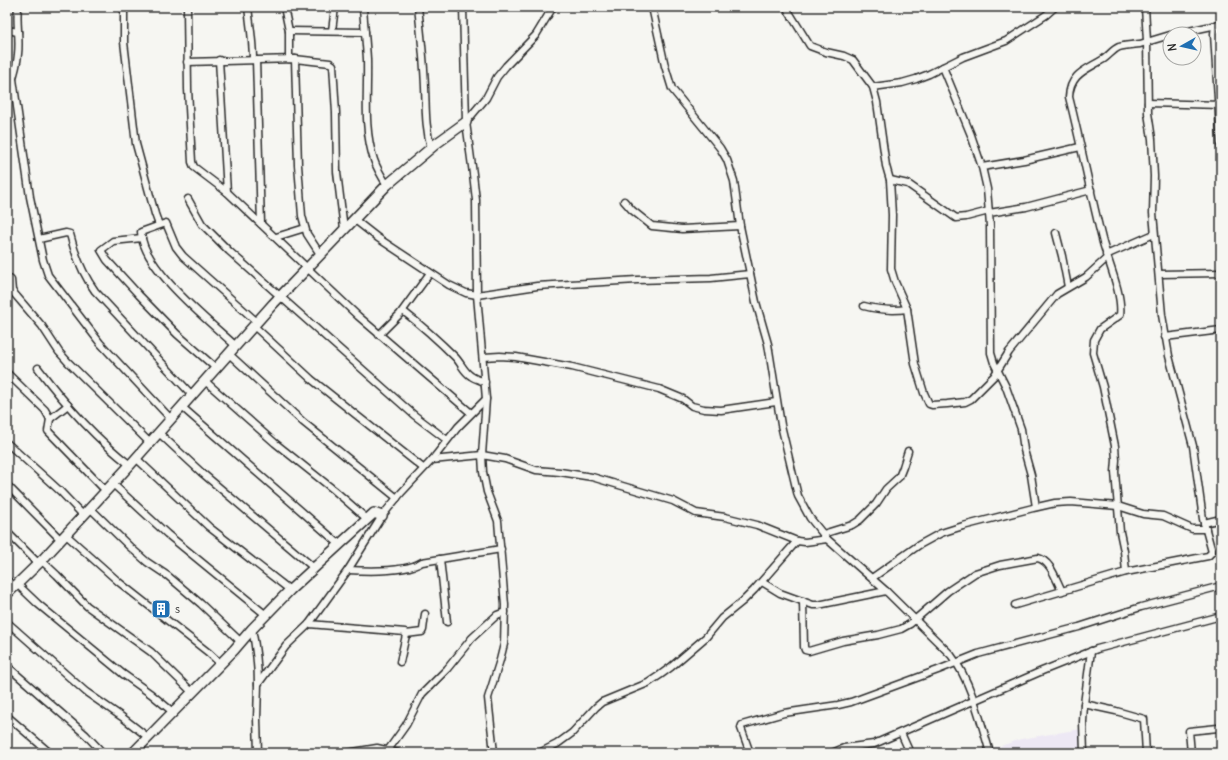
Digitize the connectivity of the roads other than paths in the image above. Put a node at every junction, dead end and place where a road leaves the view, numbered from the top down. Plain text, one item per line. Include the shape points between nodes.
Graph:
1 (18, 7) edge
2 (124, 7) edge
3 (187, 7) edge
4 (248, 7) edge
5 (284, 7) edge
6 (335, 7) edge
7 (363, 7) edge
8 (418, 7) edge
9 (463, 7) edge
10 (553, 7) edge
11 (652, 7) edge
12 (786, 7) edge
13 (1055, 7) edge
14 (1145, 7) edge
15 (1218, 24) edge
16 (1202, 28) edge
17 (7, 30) edge
18 (289, 30) junction
19 (332, 31) junction
20 (18, 32) junction
21 (365, 32) junction
22 (1162, 37) edge
23 (1147, 41) junction
24 (292, 59) junction
25 (219, 60) junction
26 (255, 60) junction
27 (187, 62) junction
28 (943, 67) junction
29 (13, 79) junction
30 (873, 87) junction
31 (7, 97) edge
32 (1148, 103) junction
33 (1220, 105) edge
34 (466, 122) junction
35 (1080, 147) junction
36 (431, 148) junction
37 (1221, 148) edge
38 (982, 167) junction
39 (890, 180) junction
40 (387, 185) junction
41 (1091, 190) junction
42 (227, 192) junction
43 (188, 198) dead end
44 (624, 201) dead end
45 (989, 212) junction
46 (355, 220) junction
47 (262, 224) junction
48 (160, 225) junction
49 (740, 226) junction
50 (305, 228) junction
51 (344, 229) junction
52 (1056, 232) dead end
53 (1154, 234) junction
54 (276, 237) junction
55 (142, 238) junction
56 (39, 239) junction
57 (320, 254) junction
58 (1106, 256) junction
59 (308, 268) junction
60 (430, 273) junction
61 (1221, 273) edge
62 (750, 274) junction
63 (1159, 274) junction
64 (7, 277) edge
65 (1068, 287) junction
66 (477, 295) junction
67 (280, 298) junction
68 (864, 306) dead end
69 (907, 309) junction
70 (403, 311) junction
71 (256, 324) junction
72 (1221, 330) edge
73 (379, 335) junction
74 (1166, 337) junction
75 (236, 346) junction
76 (229, 354) junction
77 (483, 357) junction
78 (38, 368) dead end
79 (217, 369) junction
80 (998, 370) junction
81 (7, 373) edge
82 (205, 381) junction
83 (485, 382) junction
84 (192, 395) junction
85 (486, 399) junction
86 (776, 402) junction
87 (68, 405) junction
88 (182, 407) junction
89 (471, 413) junction
90 (50, 419) junction
91 (171, 419) junction
92 (159, 433) junction
93 (448, 440) junction
94 (7, 443) edge
95 (150, 443) junction
96 (908, 451) dead end
97 (482, 455) junction
98 (432, 460) junction
99 (133, 462) junction
100 (423, 468) junction
101 (112, 484) junction
102 (7, 485) edge
103 (106, 491) junction
104 (397, 498) junction
105 (1118, 506) junction
106 (1036, 507) junction
107 (86, 512) junction
108 (382, 516) junction
109 (366, 518) junction
110 (1221, 519) edge
111 (1205, 526) junction
112 (7, 532) edge
113 (63, 536) junction
114 (825, 537) junction
115 (797, 541) junction
116 (339, 544) junction
117 (501, 549) junction
118 (440, 559) junction
119 (39, 562) junction
120 (314, 568) junction
121 (348, 570) junction
122 (1126, 572) junction
123 (872, 578) junction
124 (7, 580) edge
125 (762, 582) junction
126 (16, 585) junction
127 (1221, 586) edge
128 (290, 590) junction
129 (886, 591) junction
130 (1062, 591) junction
131 (7, 594) edge
132 (803, 601) junction
133 (1015, 605) dead end
134 (505, 612) junction
135 (425, 614) dead end
136 (266, 615) junction
137 (1221, 616) edge
138 (914, 619) junction
139 (7, 622) edge
140 (446, 622) dead end
141 (309, 624) junction
142 (252, 629) junction
143 (406, 634) junction
144 (241, 642) junction
145 (1091, 651) junction
146 (400, 662) dead end
147 (957, 663) junction
148 (221, 664) junction
149 (7, 666) edge
150 (258, 684) junction
151 (193, 693) junction
152 (974, 701) junction
153 (1084, 704) junction
154 (174, 713) junction
155 (7, 716) edge
156 (1218, 728) dead end
157 (901, 733) junction
158 (149, 738) junction
159 (387, 751) edge
160 (50, 753) edge
161 (103, 753) edge
162 (133, 753) edge
163 (258, 753) edge
164 (348, 753) edge
165 (398, 753) edge
166 (494, 753) edge
167 (539, 753) edge
168 (750, 753) edge
169 (832, 753) edge
170 (910, 753) edge
171 (990, 753) edge
172 (1084, 753) edge
173 (1146, 753) edge
174 (1191, 753) edge

1 - 20 street
2 - 48 street via 124,42 136,144
3 - 27 street
4 - 26 street
5 - 18 street
6 - 19 street
7 - 21 street
8 - 36 street via 425,79 425,119
9 - 34 street
10 - 34 street via 536,35 506,66 486,98
11 - 49 street via 672,89 712,137 727,160 734,181
12 - 30 street via 810,46 853,60
13 - 28 street via 1006,41 969,54
14 - 23 street
15 - 16 street
15 - 33 street
17 - 20 street
18 - 19 street
18 - 24 street
19 - 21 street
20 - 29 street via 18,55
21 - 40 street via 369,135 374,160
22 - 23 street
23 - 32 street
23 - 35 street via 1118,48 1084,70 1070,85 1069,97
24 - 26 street
24 - 50 street via 301,209
24 - 51 street via 333,65 337,172
25 - 26 street
25 - 27 street
25 - 42 street
26 - 47 street
27 - 42 street via 192,162 198,171
28 - 30 street via 902,83
28 - 38 street
29 - 31 street
29 - 56 street via 30,197
30 - 39 street
32 - 33 street
32 - 53 street via 1153,168
33 - 37 street
34 - 36 street
34 - 66 street via 476,200
35 - 38 street
35 - 41 street
36 - 40 street
38 - 45 street
39 - 45 street via 908,184 956,218
39 - 69 street via 891,269
40 - 46 street
41 - 45 street via 1026,208
41 - 58 street
42 - 47 street
43 - 67 street via 205,228
44 - 49 street via 652,226 682,229
45 - 80 street via 991,353
46 - 51 street
46 - 60 street
47 - 54 street
48 - 55 street via 141,232
48 - 71 street via 166,223 176,247 183,256
49 - 62 street
50 - 54 street
50 - 57 street
51 - 57 street
52 - 65 street
53 - 58 street
53 - 63 street
54 - 59 street
55 - 75 street via 150,257 166,279
55 - 79 street via 113,241 101,250 107,260 156,313
56 - 84 street via 70,234 79,264 94,291
56 - 91 street via 45,269 52,282 100,343
57 - 59 street
58 - 65 street via 1086,277
58 - 105 street via 1116,284 1120,316 1100,329 1094,340 1093,353 1103,386 1116,454
59 - 67 street
59 - 73 street
60 - 66 street via 454,288
60 - 70 street
61 - 63 street
62 - 66 street via 537,286
62 - 86 street via 768,344
63 - 74 street
64 - 95 street via 11,280 12,290 42,326 59,352
65 - 80 street via 1057,294 1030,326
66 - 77 street
67 - 71 street
67 - 93 street via 414,415
68 - 69 street via 887,310
69 - 80 street via 915,364 929,404 968,401
70 - 73 street
70 - 83 street via 430,333 468,374
71 - 75 street
71 - 100 street via 315,383
72 - 74 street
73 - 89 street
74 - 111 street via 1193,446
75 - 76 street
76 - 79 street
76 - 104 street via 303,422
77 - 83 street
77 - 86 street via 516,357 600,374 659,389 683,399 692,406 704,409 721,410
78 - 87 street
79 - 82 street
80 - 106 street via 1021,429
81 - 90 street via 45,410
82 - 84 street
82 - 109 street
83 - 85 street
84 - 88 street
85 - 89 street
85 - 97 street
86 - 114 street via 798,496 810,518
87 - 90 street
87 - 99 street via 106,446
88 - 91 street
88 - 116 street
89 - 93 street
90 - 103 street via 47,428 49,433
91 - 92 street
92 - 95 street
92 - 120 street
93 - 98 street
94 - 107 street
95 - 99 street
96 - 114 street via 899,477 886,489 876,504 860,520
97 - 98 street
97 - 115 street via 505,459 536,470 592,477 668,499 696,513 756,524
97 - 117 street via 485,486 498,521
98 - 100 street
99 - 101 street
99 - 128 street via 161,483 209,527
100 - 104 street
101 - 103 street
101 - 136 street via 167,534
102 - 113 street
103 - 107 street
104 - 108 street
105 - 106 street via 1071,502
105 - 111 street via 1143,514 1163,516 1192,529
105 - 122 street
106 - 123 street via 941,534 920,545
107 - 113 street
107 - 144 street via 168,576
108 - 109 street via 374,513
108 - 121 street
109 - 116 street
110 - 111 street
111 - 122 street via 1212,550 1208,556
112 - 119 street
113 - 119 street
113 - 148 street
114 - 115 street via 805,542
114 - 123 street
115 - 125 street
116 - 120 street
117 - 118 street
117 - 134 street
118 - 121 street via 405,568
118 - 140 street
119 - 126 street
119 - 151 street via 57,575 87,606 151,652
120 - 128 street
121 - 141 street
122 - 130 street
123 - 129 street
124 - 126 street
125 - 132 street via 780,593
125 - 167 street via 722,618 706,637 660,676 602,702 572,733 558,744
126 - 131 street
126 - 154 street
127 - 147 street via 995,648
128 - 136 street
129 - 132 street via 818,605
129 - 138 street
130 - 133 street
130 - 138 street via 1044,559 1000,565 975,573
132 - 138 street via 804,647 809,651 902,629
134 - 159 street via 496,616 472,638 422,694 406,725
134 - 166 street via 504,644 488,698
135 - 143 street via 422,632
136 - 142 street
137 - 145 street
138 - 147 street
139 - 158 street via 86,692
141 - 143 street
141 - 150 street via 286,646
142 - 144 street
142 - 150 street via 256,646
143 - 146 street
144 - 148 street
145 - 152 street
145 - 153 street
147 - 152 street
147 - 168 street via 844,704 784,713 742,725
148 - 151 street
149 - 161 street
150 - 163 street
151 - 154 street
152 - 157 street
152 - 171 street
153 - 172 street
153 - 173 street via 1144,719
154 - 158 street
155 - 160 street
156 - 174 street via 1189,731
157 - 169 street via 874,744 844,748
157 - 170 street
158 - 162 street
159 - 164 street via 377,748
159 - 165 street

